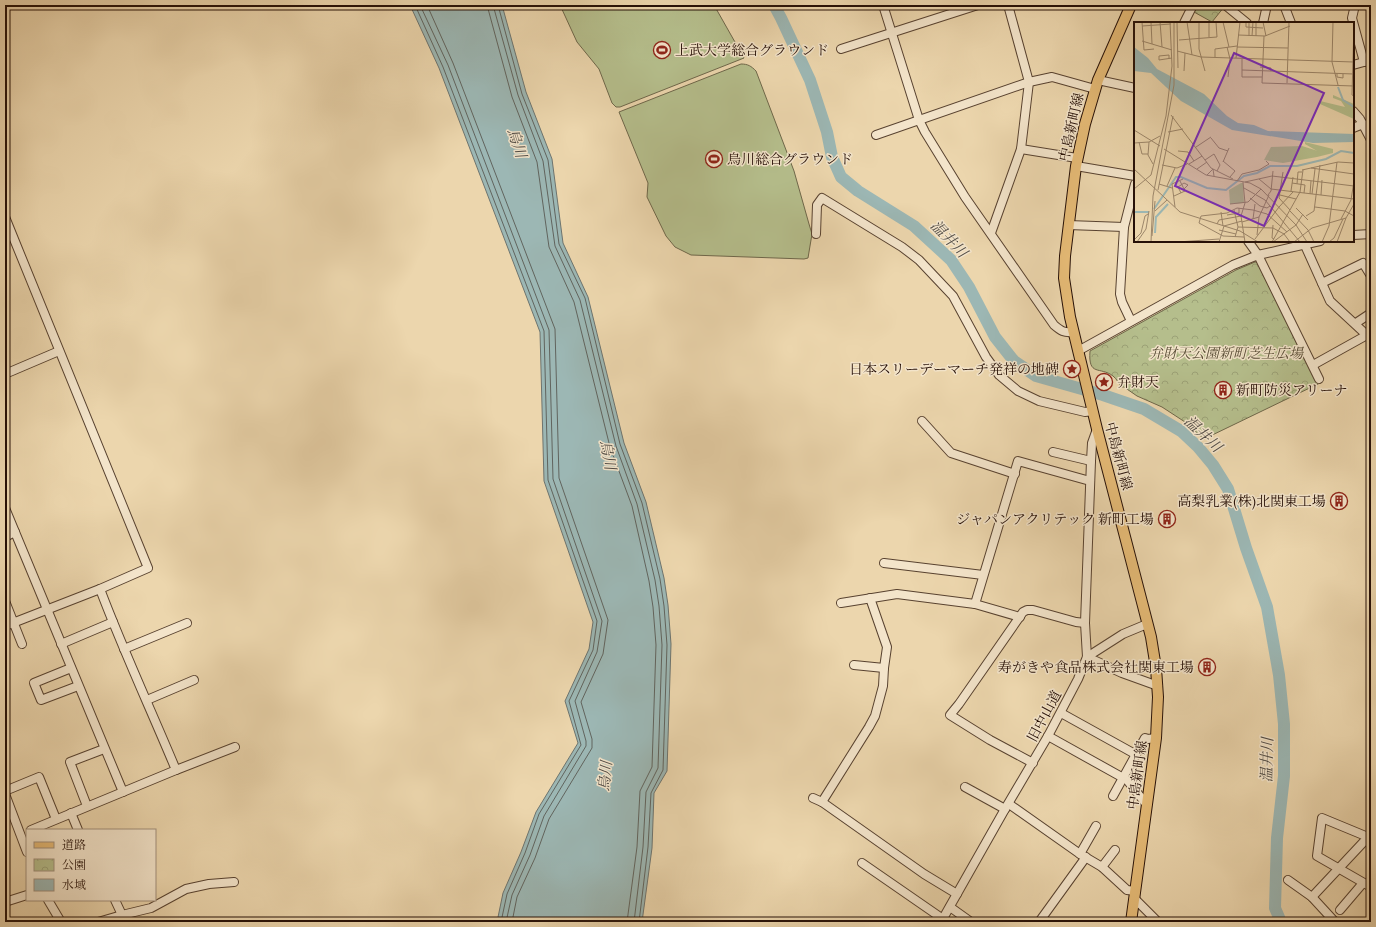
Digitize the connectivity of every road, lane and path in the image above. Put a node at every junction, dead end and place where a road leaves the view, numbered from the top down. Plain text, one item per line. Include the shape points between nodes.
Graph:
1 (883, 5) edge
2 (978, 5) edge
3 (1008, 5) edge
4 (1131, 5) edge
5 (1193, 5) edge
6 (1225, 5) edge
7 (1267, 5) edge
8 (1284, 5) edge
9 (1355, 5) edge
10 (1184, 22) edge
11 (1247, 22) edge
12 (1263, 22) edge
13 (1291, 22) edge
14 (1353, 22) edge
15 (1354, 24) edge
16 (892, 33) junction
17 (841, 48) dead end
18 (1367, 61) edge
19 (1354, 65) edge
20 (1029, 82) junction
21 (1096, 84) junction
22 (1134, 88) edge
23 (1354, 112) edge
24 (919, 120) junction
25 (1363, 124) junction
26 (1354, 128) edge
27 (876, 135) dead end
28 (1371, 140) edge
29 (1021, 149) junction
30 (1077, 162) junction
31 (1134, 176) edge
32 (1134, 188) edge
33 (5, 217) edge
34 (1068, 225) junction
35 (1124, 227) junction
36 (991, 233) junction
37 (816, 234) dead end
38 (1371, 234) edge
39 (1354, 235) edge
40 (1249, 242) edge
41 (1304, 243) edge
42 (1258, 255) junction
43 (1371, 276) edge
44 (1322, 283) junction
45 (1371, 313) edge
46 (1132, 321) junction
47 (1356, 323) junction
48 (1073, 332) junction
49 (1369, 337) edge
50 (60, 351) junction
51 (1078, 351) junction
52 (1313, 365) junction
53 (5, 374) edge
54 (1319, 379) dead end
55 (1092, 408) junction
56 (922, 421) dead end
57 (1097, 430) junction
58 (1053, 452) dead end
59 (1091, 461) junction
60 (1015, 474) junction
61 (1090, 481) junction
62 (5, 508) edge
63 (15, 532) junction
64 (5, 537) edge
65 (884, 563) dead end
66 (983, 575) junction
67 (100, 589) junction
68 (870, 598) junction
69 (5, 601) edge
70 (841, 603) dead end
71 (975, 604) junction
72 (46, 609) junction
73 (1020, 617) junction
74 (113, 622) junction
75 (14, 623) junction
76 (187, 623) dead end
77 (1085, 623) junction
78 (1148, 624) junction
79 (5, 626) edge
80 (22, 644) dead end
81 (61, 644) junction
82 (124, 649) junction
83 (1087, 657) junction
84 (854, 665) dead end
85 (71, 668) junction
86 (884, 668) junction
87 (194, 680) dead end
88 (78, 686) junction
89 (1158, 686) junction
90 (147, 700) junction
91 (1061, 713) junction
92 (1048, 736) junction
93 (1156, 738) junction
94 (235, 747) dead end
95 (104, 749) junction
96 (1135, 754) junction
97 (1033, 763) junction
98 (176, 770) junction
99 (1123, 778) junction
100 (965, 787) dead end
101 (5, 791) edge
102 (122, 792) junction
103 (5, 794) edge
104 (1112, 796) dead end
105 (813, 798) dead end
106 (822, 802) junction
107 (1147, 805) junction
108 (87, 806) junction
109 (1007, 806) junction
110 (70, 813) junction
111 (56, 819) junction
112 (1096, 826) dead end
113 (33, 829) edge
114 (78, 829) edge
115 (23, 833) edge
116 (1369, 835) edge
117 (26, 847) edge
118 (1115, 850) dead end
119 (1083, 856) junction
120 (862, 863) dead end
121 (1102, 867) junction
122 (1338, 868) junction
123 (1288, 880) dead end
124 (234, 882) dead end
125 (1363, 883) junction
126 (1371, 887) edge
127 (957, 894) junction
128 (26, 895) edge
129 (1135, 895) junction
130 (1312, 897) junction
131 (6, 900) edge
132 (49, 901) edge
133 (115, 901) edge
134 (950, 907) junction
135 (1340, 910) dead end
136 (122, 915) junction
137 (942, 920) edge
138 (61, 922) edge
139 (98, 922) edge
140 (972, 922) edge
141 (1039, 922) edge
142 (1131, 922) edge
143 (1158, 922) edge
144 (1335, 922) edge

1 - 16 street
2 - 16 street
3 - 20 street
4 - 21 main road, 中島新町線
5 - 10 street
6 - 11 street
7 - 12 street
8 - 13 street
9 - 14 street
15 - 18 street
16 - 17 street
16 - 24 street
18 - 19 street
20 - 21 street via 1052,77
20 - 24 street
20 - 29 street
21 - 22 street
21 - 30 main road, 中島新町線
23 - 25 street
24 - 27 street
24 - 36 street via 965,197
25 - 26 street
25 - 28 street
29 - 30 street
29 - 36 street
30 - 31 street
30 - 34 main road, 中島新町線
32 - 35 street
33 - 50 street
34 - 35 street
34 - 48 main road, 中島新町線 via 1064,278
35 - 46 street via 1120,294
36 - 48 street via 1054,325 1061,331
37 - 55 street via 817,205 822,198 902,246 919,260 953,296 986,357 999,375 1018,391 1039,400 1085,412
38 - 39 street
40 - 42 street
41 - 42 street
41 - 44 street
42 - 46 street via 1233,265
42 - 52 street
43 - 44 street via 1363,263
44 - 47 street via 1330,301
45 - 47 street
46 - 51 street
47 - 49 street
48 - 51 main road, 中島新町線
49 - 52 street
50 - 53 street
50 - 67 street via 148,568
51 - 55 main road, 中島新町線
52 - 54 street
55 - 57 main road, 中島新町線
56 - 60 street via 951,453
57 - 59 street, 旧中山道 via 1092,443
57 - 78 main road, 中島新町線
58 - 59 street
59 - 61 street, 旧中山道
60 - 61 street via 1018,461
60 - 66 street
61 - 77 street, 旧中山道
62 - 63 street
63 - 64 street
63 - 72 street
65 - 66 street
66 - 71 street
67 - 72 street
67 - 74 street
68 - 70 street
68 - 71 street via 897,594
68 - 86 street via 887,647
69 - 75 street
71 - 73 street
72 - 75 street
72 - 81 street
73 - 77 street via 1023,612 1033,610
73 - 97 street via 950,715
74 - 81 street
74 - 82 street
75 - 79 street
75 - 80 street
76 - 82 street
77 - 83 street, 旧中山道
78 - 83 street via 1123,634
78 - 89 main road, 中島新町線
81 - 85 street
82 - 90 street
83 - 89 street
83 - 91 street, 旧中山道
84 - 86 street
85 - 88 street
85 - 88 street via 34,683 41,700
86 - 106 street via 883,686 875,716
87 - 90 street
88 - 95 street
89 - 93 main road, 中島新町線
90 - 98 street
91 - 92 street, 旧中山道
91 - 96 street
92 - 97 street, 旧中山道
92 - 99 street
93 - 96 street via 1145,738
93 - 107 main road, 中島新町線
94 - 98 street
95 - 102 street
95 - 108 street via 70,762
96 - 99 street
97 - 109 street, 旧中山道
98 - 102 street
99 - 104 street
99 - 107 street
100 - 109 street
101 - 111 street via 39,777
102 - 108 street
103 - 115 street
105 - 106 street
106 - 127 street via 924,874
107 - 129 main road, 中島新町線
108 - 110 street
109 - 119 street
109 - 127 street, 旧中山道
110 - 111 street
110 - 114 street
111 - 113 street
112 - 119 street
115 - 117 street
116 - 122 street
116 - 122 street via 1322,818 1317,856
118 - 121 street
119 - 121 street
119 - 141 street
120 - 137 street
121 - 129 street
122 - 125 street
122 - 130 street
123 - 130 street
124 - 136 street via 186,889 151,908
125 - 126 street
125 - 135 street
127 - 134 street, 旧中山道
128 - 131 street
129 - 142 main road, 中島新町線
129 - 143 street
130 - 144 street
132 - 138 street
133 - 136 street
134 - 137 street, 旧中山道
134 - 140 street
136 - 139 street

